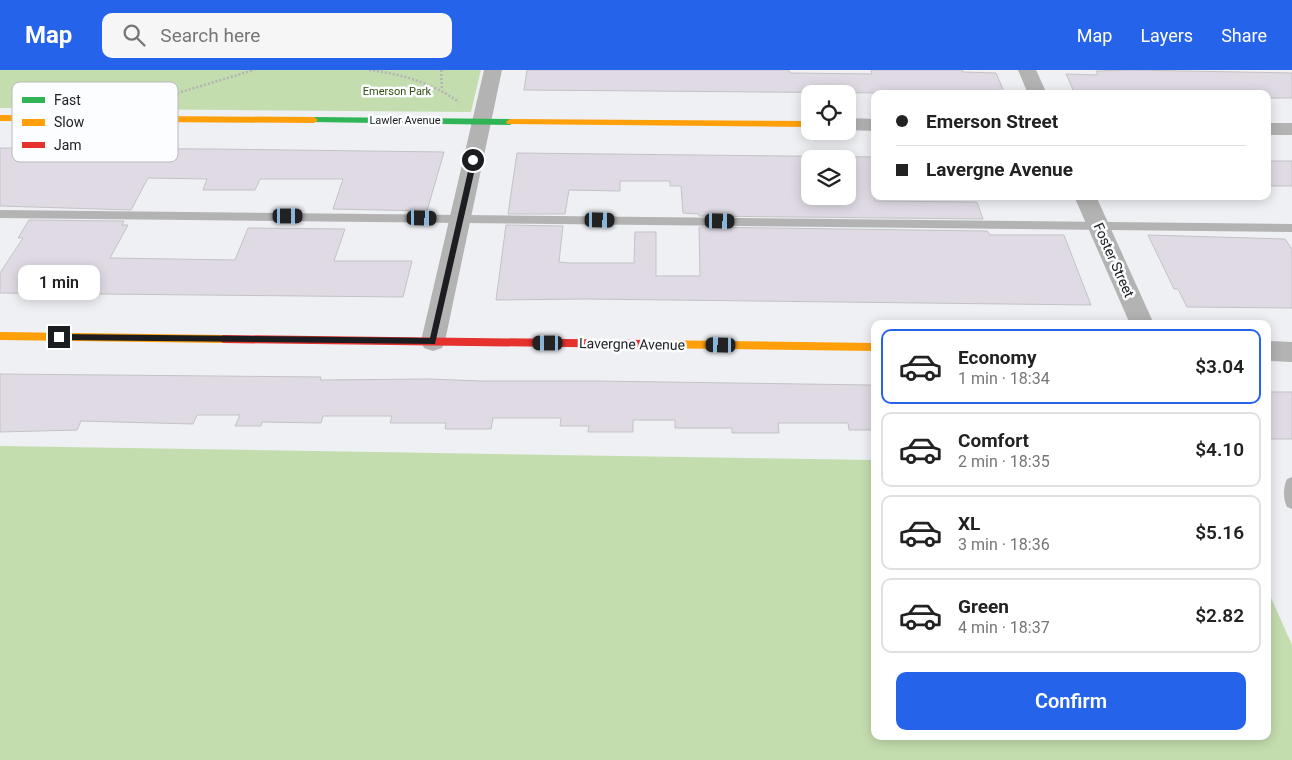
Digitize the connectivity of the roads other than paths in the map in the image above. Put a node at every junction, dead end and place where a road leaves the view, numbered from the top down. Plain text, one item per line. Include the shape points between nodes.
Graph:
1 (492, 70) edge
2 (1027, 70) edge
3 (1036, 90) edge
4 (178, 119) edge
5 (482, 121) junction
6 (801, 124) edge
7 (856, 124) edge
8 (871, 125) edge
9 (1271, 129) edge
10 (1292, 129) edge
11 (1087, 200) edge
12 (0, 214) edge
13 (460, 218) junction
14 (1098, 226) junction
15 (1292, 228) edge
16 (1140, 320) edge
17 (0, 336) edge
18 (433, 341) junction
19 (871, 347) edge
20 (1271, 352) edge
21 (1292, 352) edge
22 (1292, 484) edge
23 (1292, 502) edge

1 - 5 street
2 - 3 street
4 - 5 street, Lawler Avenue
5 - 6 street, Lawler Avenue
5 - 13 street
7 - 8 street
9 - 10 street
11 - 14 street, Foster Street
12 - 13 lane
13 - 14 lane
13 - 18 street
14 - 15 lane
14 - 16 street, Foster Street
17 - 18 street, Lavergne Avenue
18 - 19 street, Lavergne Avenue
20 - 21 street
22 - 23 lane

